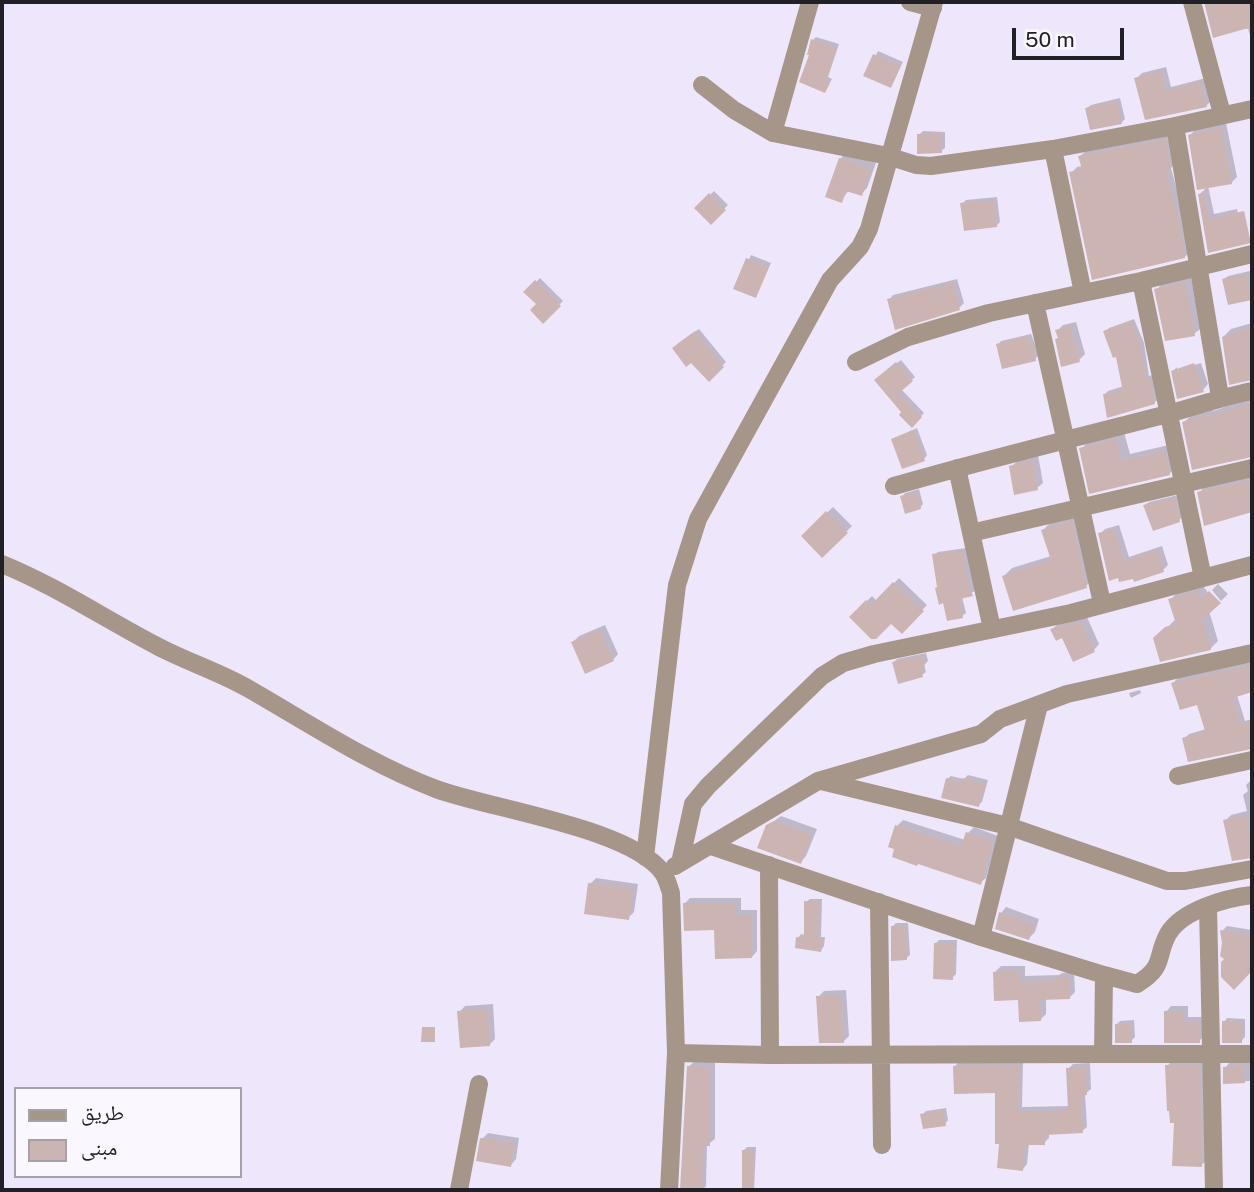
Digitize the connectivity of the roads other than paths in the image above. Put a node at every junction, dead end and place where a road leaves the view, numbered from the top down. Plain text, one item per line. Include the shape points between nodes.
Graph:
1 (810, 2) edge
2 (910, 2) edge
3 (1192, 2) edge
4 (933, 5) edge
5 (702, 85) dead end
6 (1252, 108) edge
7 (1222, 114) junction
8 (1175, 127) junction
9 (773, 133) junction
10 (1054, 149) junction
11 (888, 156) junction
12 (1252, 254) edge
13 (1198, 267) junction
14 (1140, 282) junction
15 (1083, 293) junction
16 (1035, 303) junction
17 (856, 362) dead end
18 (1252, 391) edge
19 (1220, 397) junction
20 (1168, 414) junction
21 (1066, 438) junction
22 (957, 468) junction
23 (1252, 468) edge
24 (1183, 485) junction
25 (894, 486) dead end
26 (1082, 507) junction
27 (971, 533) junction
28 (2, 565) edge
29 (1252, 565) edge
30 (1203, 578) junction
31 (1102, 603) junction
32 (992, 629) junction
33 (1252, 653) edge
34 (1039, 705) junction
35 (1252, 760) edge
36 (1178, 776) dead end
37 (818, 780) junction
38 (1008, 827) junction
39 (711, 846) junction
40 (645, 857) junction
41 (680, 863) junction
42 (769, 865) junction
43 (1252, 869) edge
44 (663, 873) junction
45 (1252, 895) edge
46 (879, 902) junction
47 (1208, 906) junction
48 (981, 937) junction
49 (1104, 975) junction
50 (676, 1053) junction
51 (1103, 1054) junction
52 (1252, 1054) edge
53 (770, 1055) junction
54 (880, 1055) junction
55 (1212, 1055) junction
56 (479, 1084) dead end
57 (882, 1146) dead end
58 (459, 1190) edge
59 (669, 1190) edge
60 (1214, 1190) edge

1 - 9 street
2 - 4 street
3 - 7 street
4 - 11 street
5 - 9 street
6 - 7 street
7 - 8 street
8 - 10 street
8 - 13 street
9 - 11 street
10 - 11 street via 931,166
10 - 15 street
11 - 40 street via 860,247 830,280 698,519 677,585
12 - 13 street
13 - 14 street
13 - 19 street
14 - 15 street
14 - 20 street
15 - 16 street
16 - 17 street via 908,337
16 - 21 street
18 - 19 street
19 - 20 street
20 - 21 street
20 - 24 street
21 - 22 street
21 - 26 street
22 - 25 street
22 - 27 street
23 - 24 street
24 - 26 street
24 - 30 street
26 - 27 street
26 - 31 street
27 - 32 street
28 - 40 street via 158,647 244,686 340,743 437,790 615,840
29 - 30 street
30 - 31 street
31 - 32 street
32 - 41 street via 874,654 843,663 822,676 693,804
33 - 34 street via 1067,694
34 - 37 street via 1000,719 981,734
34 - 38 street
35 - 36 street
37 - 38 street
37 - 39 street
38 - 43 street via 1167,881
38 - 48 street
39 - 41 street
39 - 42 street
40 - 44 street
41 - 44 street
42 - 46 street
42 - 53 street
44 - 50 street via 671,893
45 - 47 street
46 - 48 street
46 - 54 street
47 - 49 street via 1178,921 1149,977 1137,984
47 - 55 street
48 - 49 street
49 - 51 street
50 - 53 street
50 - 59 street
51 - 54 street
51 - 55 street
52 - 55 street
53 - 54 street
54 - 57 street
55 - 60 street
56 - 58 street

